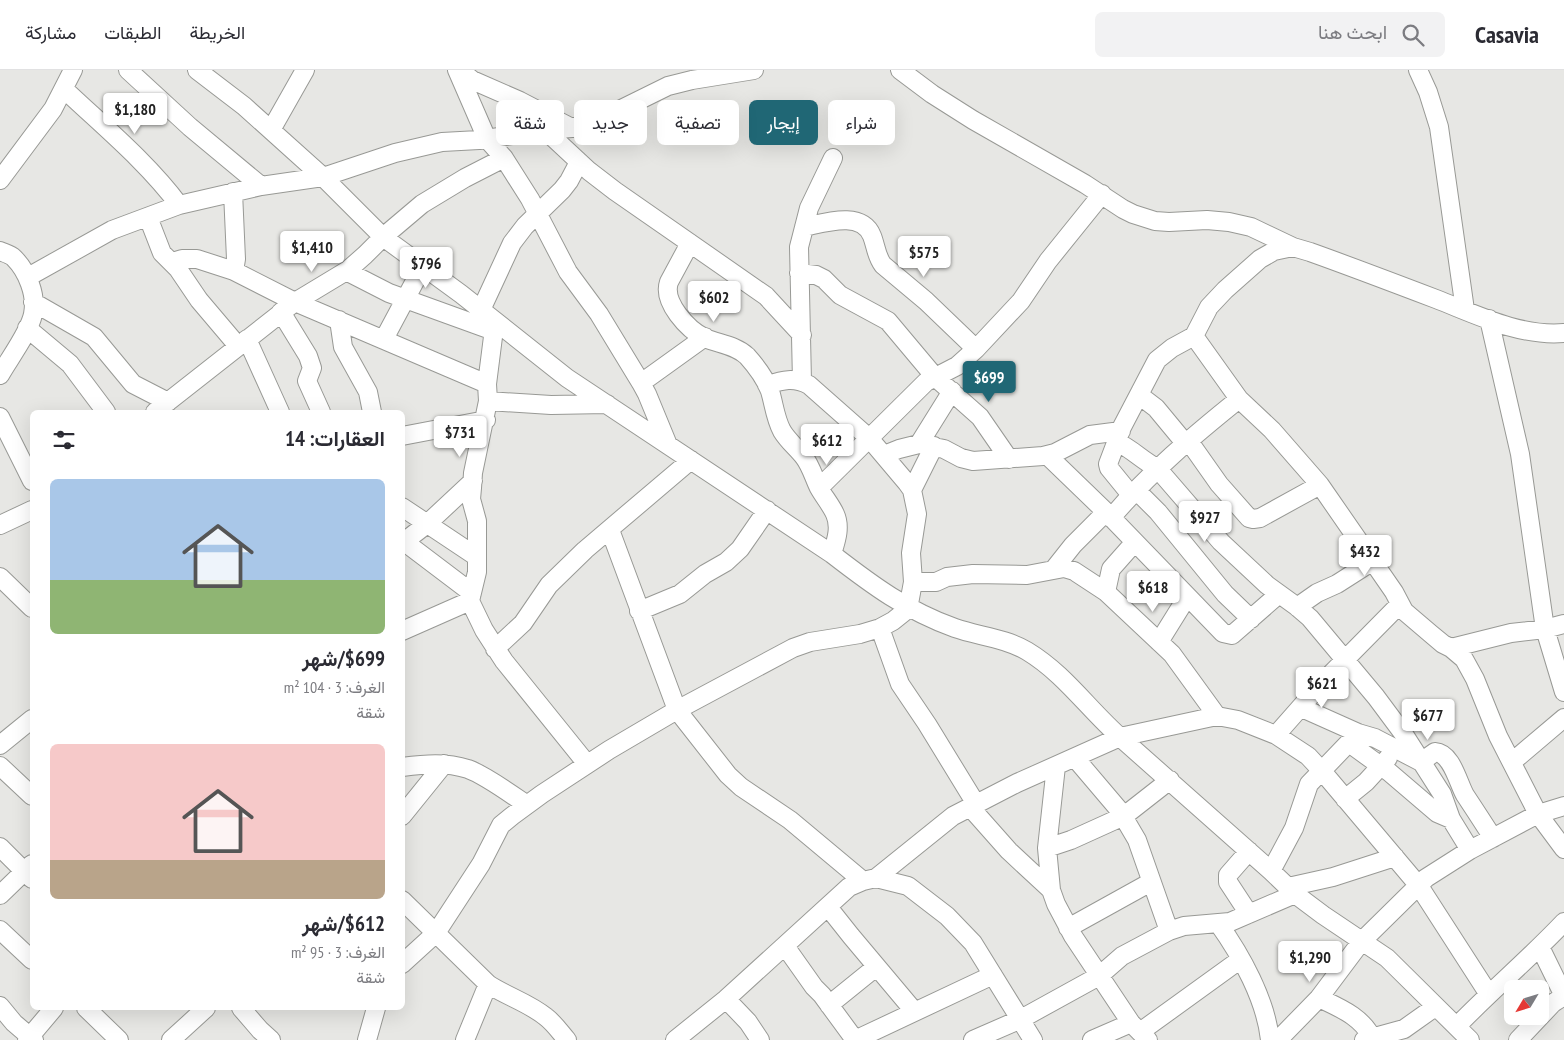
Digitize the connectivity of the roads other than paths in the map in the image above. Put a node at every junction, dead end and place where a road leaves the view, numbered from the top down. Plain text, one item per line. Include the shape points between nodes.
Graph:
1 (74, 70) edge
2 (128, 70) edge
3 (197, 70) edge
4 (306, 70) edge
5 (458, 70) edge
6 (754, 70) edge
7 (900, 70) edge
8 (1418, 70) edge
9 (64, 89) junction
10 (572, 128) junction
11 (564, 129) edge
12 (271, 130) junction
13 (496, 138) edge
14 (487, 139) junction
15 (561, 145) edge
16 (504, 158) junction
17 (833, 158) dead end
18 (579, 162) junction
19 (323, 177) junction
20 (0, 180) edge
21 (261, 186) junction
22 (233, 192) junction
23 (1102, 194) junction
24 (179, 205) junction
25 (537, 213) junction
26 (148, 217) junction
27 (804, 227) junction
28 (383, 237) junction
29 (690, 243) junction
30 (1293, 247) junction
31 (0, 251) edge
32 (172, 262) junction
33 (423, 266) junction
34 (234, 271) junction
35 (346, 271) junction
36 (799, 274) junction
37 (28, 277) junction
38 (406, 299) junction
39 (33, 302) junction
40 (288, 307) junction
41 (1465, 310) junction
42 (1489, 319) junction
43 (339, 320) junction
44 (490, 320) junction
45 (27, 328) junction
46 (1564, 333) edge
47 (802, 335) junction
48 (1194, 336) junction
49 (705, 337) junction
50 (384, 339) junction
51 (243, 342) junction
52 (976, 349) junction
53 (0, 375) edge
54 (935, 377) junction
55 (802, 382) junction
56 (641, 383) junction
57 (767, 385) junction
58 (952, 391) junction
59 (488, 392) junction
60 (1139, 395) junction
61 (1239, 399) junction
62 (607, 404) junction
63 (162, 407) edge
64 (104, 410) edge
65 (279, 410) edge
66 (320, 410) edge
67 (372, 410) edge
68 (0, 417) edge
69 (486, 420) junction
70 (405, 435) edge
71 (1119, 437) junction
72 (869, 438) junction
73 (1187, 441) junction
74 (668, 445) junction
75 (926, 445) junction
76 (884, 455) junction
77 (1047, 455) junction
78 (1009, 459) junction
79 (691, 460) junction
80 (1158, 468) junction
81 (30, 477) edge
82 (473, 480) junction
83 (1320, 485) junction
84 (819, 488) junction
85 (912, 490) junction
86 (1133, 493) junction
87 (405, 509) edge
88 (767, 510) junction
89 (30, 514) edge
90 (1108, 515) junction
91 (427, 524) junction
92 (0, 525) edge
93 (610, 530) junction
94 (1220, 541) junction
95 (1134, 543) junction
96 (405, 545) edge
97 (832, 554) junction
98 (477, 558) junction
99 (1198, 560) junction
100 (1373, 560) junction
101 (1054, 569) junction
102 (0, 577) edge
103 (913, 582) junction
104 (1106, 592) junction
105 (1279, 594) junction
106 (1188, 596) junction
107 (471, 597) junction
108 (1400, 604) junction
109 (30, 606) edge
110 (1297, 607) junction
111 (908, 609) junction
112 (639, 611) junction
113 (1251, 619) junction
114 (1564, 624) edge
115 (880, 628) junction
116 (1545, 629) junction
117 (405, 630) edge
118 (1159, 642) junction
119 (1451, 648) junction
120 (495, 649) junction
121 (1344, 661) junction
122 (1564, 692) edge
123 (1302, 708) junction
124 (677, 710) junction
125 (1217, 716) junction
126 (1564, 718) edge
127 (30, 721) edge
128 (1276, 735) junction
129 (1120, 737) junction
130 (1353, 738) junction
131 (0, 745) edge
132 (1396, 748) junction
133 (1075, 758) junction
134 (1421, 762) junction
135 (1512, 762) junction
136 (444, 764) junction
137 (587, 764) junction
138 (0, 766) edge
139 (1056, 766) junction
140 (1381, 766) junction
141 (405, 767) edge
142 (1322, 771) junction
143 (1170, 780) junction
144 (30, 794) edge
145 (1345, 798) junction
146 (528, 805) junction
147 (973, 805) junction
148 (1564, 806) edge
149 (405, 812) edge
150 (1538, 814) junction
151 (1124, 816) junction
152 (1451, 818) junction
153 (1494, 838) junction
154 (0, 847) edge
155 (1047, 848) junction
156 (1564, 849) edge
157 (1470, 850) junction
158 (1249, 852) junction
159 (1395, 858) junction
160 (1271, 871) junction
161 (30, 872) edge
162 (870, 880) junction
163 (1151, 882) junction
164 (1419, 886) junction
165 (1051, 890) junction
166 (1292, 891) junction
167 (0, 895) edge
168 (405, 903) edge
169 (828, 907) junction
170 (1249, 914) junction
171 (1564, 922) edge
172 (1218, 923) junction
173 (1068, 928) junction
174 (0, 930) edge
175 (1169, 931) junction
176 (436, 933) junction
177 (1361, 942) junction
178 (784, 946) junction
179 (1540, 947) junction
180 (30, 958) edge
181 (1241, 958) junction
182 (405, 961) edge
183 (876, 967) junction
184 (993, 975) junction
185 (1099, 976) junction
186 (488, 984) junction
187 (1488, 993) junction
188 (1319, 998) junction
189 (726, 999) junction
190 (830, 1005) junction
191 (0, 1006) edge
192 (1435, 1008) junction
193 (53, 1010) edge
194 (88, 1010) edge
195 (204, 1010) edge
196 (243, 1010) edge
197 (914, 1011) junction
198 (370, 1012) edge
199 (1021, 1019) junction
200 (1457, 1026) junction
201 (1140, 1031) edge
202 (182, 1036) edge
203 (31, 1039) edge
204 (1370, 1039) edge
205 (119, 1040) edge
206 (271, 1040) edge
207 (367, 1040) edge
208 (464, 1040) edge
209 (567, 1040) edge
210 (675, 1040) edge
211 (760, 1040) edge
212 (855, 1040) edge
213 (972, 1040) edge
214 (1032, 1040) edge
215 (1092, 1040) edge
216 (1270, 1040) edge
217 (1278, 1040) edge
218 (1470, 1040) edge
219 (1518, 1040) edge

1 - 9 street
2 - 21 street
3 - 12 street
4 - 12 street
5 - 10 street via 472,80
5 - 14 street
6 - 10 street via 668,86 597,121
7 - 23 street via 973,120
8 - 41 street via 1439,127
9 - 20 street via 53,109
9 - 24 street via 148,167
10 - 11 street
12 - 19 street
13 - 14 street
14 - 16 street
14 - 19 street via 442,142 395,153
15 - 18 street
16 - 25 street
16 - 28 street via 422,204
17 - 27 street
18 - 25 street via 562,190
18 - 29 street
19 - 21 street
19 - 28 street
21 - 22 street
22 - 24 street
22 - 34 street
23 - 30 street via 1123,209 1155,221 1229,222 1251,227
23 - 52 street via 1021,300
24 - 26 street
25 - 44 street via 512,243
25 - 56 street via 568,272 599,314
26 - 32 street via 162,253
26 - 37 street via 112,230
27 - 36 street via 799,247
27 - 52 street via 836,220 863,223 872,235 883,265
28 - 33 street
28 - 35 street
29 - 47 street via 766,296
29 - 49 street via 669,282 667,293 671,305 681,317
30 - 41 street
30 - 48 street via 1274,251 1260,259 1225,290 1209,307
31 - 37 street via 12,256
32 - 34 street via 197,259
32 - 51 street via 199,300
33 - 38 street
33 - 44 street
34 - 40 street
35 - 38 street via 389,294
35 - 40 street
36 - 47 street
36 - 54 street via 824,279 840,295 888,321
37 - 39 street
38 - 44 street
38 - 50 street
39 - 45 street via 33,314
39 - 63 street via 94,337 136,386
40 - 43 street
40 - 51 street
40 - 66 street via 312,368 307,381
41 - 42 street
42 - 46 street via 1527,331
42 - 116 street via 1520,454
43 - 50 street
43 - 67 street via 344,347 368,392
44 - 59 street
44 - 62 street
45 - 53 street
45 - 64 street via 70,364
47 - 55 street
48 - 60 street via 1157,360
48 - 61 street
49 - 56 street
49 - 57 street via 746,356
50 - 59 street via 448,368
51 - 63 street
51 - 65 street
52 - 54 street via 957,366
54 - 58 street
54 - 72 street via 916,391
55 - 57 street via 790,379
55 - 72 street
56 - 74 street
57 - 84 street via 782,431 806,460
58 - 75 street
58 - 78 street via 980,417
59 - 62 street via 551,405
59 - 69 street
60 - 71 street
60 - 73 street
61 - 73 street
61 - 83 street via 1272,430
62 - 74 street
68 - 81 street
69 - 70 street
69 - 82 street
71 - 77 street via 1090,435
71 - 80 street
71 - 86 street via 1108,466
72 - 76 street
72 - 84 street
73 - 80 street
73 - 83 street via 1249,518 1260,518
74 - 79 street
75 - 76 street
75 - 78 street via 973,461
75 - 85 street
76 - 85 street
77 - 78 street
77 - 90 street
79 - 88 street
79 - 93 street
80 - 86 street
80 - 94 street
82 - 91 street
82 - 98 street via 471,499 477,521
83 - 100 street
84 - 97 street via 835,514 838,528
85 - 103 street via 917,514 911,553
86 - 90 street
86 - 99 street via 1158,512
87 - 91 street
88 - 97 street
88 - 112 street via 726,562 680,594
89 - 92 street
90 - 95 street
90 - 101 street via 1073,545
91 - 96 street
91 - 98 street
93 - 112 street
93 - 120 street via 549,585 523,623
94 - 99 street
94 - 105 street
95 - 104 street via 1111,569
95 - 106 street
96 - 107 street
97 - 111 street
98 - 107 street
99 - 113 street via 1225,594
100 - 108 street
100 - 110 street
101 - 103 street via 1027,575 973,574 947,577 936,582
101 - 104 street via 1074,571
102 - 109 street
103 - 111 street
104 - 118 street
105 - 110 street
105 - 113 street
106 - 113 street via 1228,635
106 - 118 street
107 - 117 street
107 - 120 street
108 - 119 street via 1404,611
108 - 121 street
110 - 121 street via 1310,618
111 - 115 street
111 - 129 street via 1025,650 1055,670
112 - 124 street
114 - 116 street
115 - 124 street via 793,648
115 - 147 street via 900,684
116 - 119 street via 1510,633
116 - 122 street
118 - 125 street via 1172,654
119 - 135 street via 1464,659 1475,679
120 - 137 street
121 - 123 street
121 - 134 street via 1376,697
123 - 128 street
123 - 130 street
124 - 137 street
124 - 162 street via 741,788
125 - 128 street via 1238,720
125 - 129 street
126 - 135 street
127 - 131 street
128 - 142 street via 1308,756
129 - 133 street
129 - 143 street
130 - 132 street via 1375,738
130 - 140 street
130 - 142 street
132 - 134 street
132 - 140 street
133 - 139 street
133 - 151 street
134 - 152 street via 1442,794
134 - 153 street via 1435,752 1443,755
135 - 150 street
136 - 141 street
136 - 146 street via 468,769
136 - 149 street
137 - 146 street
138 - 144 street
139 - 147 street
139 - 155 street
140 - 145 street
140 - 152 street via 1437,813
142 - 145 street
142 - 160 street via 1309,784 1303,808
143 - 151 street
143 - 158 street
145 - 159 street
146 - 176 street via 501,826 481,864
147 - 162 street via 953,816
147 - 165 street via 1009,851
148 - 150 street
150 - 153 street
150 - 156 street
151 - 155 street
151 - 163 street via 1137,840
152 - 157 street
153 - 157 street
154 - 161 street
155 - 165 street
157 - 164 street via 1438,869
158 - 160 street
158 - 170 street via 1228,875 1228,882
159 - 164 street
159 - 166 street
160 - 166 street
161 - 167 street
162 - 169 street via 850,888
162 - 184 street via 908,886 947,916 973,943
163 - 173 street
163 - 175 street
164 - 177 street
164 - 187 street
165 - 173 street
166 - 170 street
166 - 177 street
168 - 176 street
169 - 178 street
169 - 183 street
170 - 172 street
171 - 179 street
172 - 175 street via 1184,926
172 - 181 street
173 - 185 street
174 - 180 street
175 - 185 street via 1122,956
176 - 182 street
176 - 186 street
177 - 188 street
177 - 192 street via 1387,958
178 - 189 street
178 - 190 street
179 - 187 street
179 - 219 street via 1564,996 1553,1003
181 - 201 street
181 - 216 street via 1258,993
183 - 190 street
183 - 197 street
184 - 197 street
184 - 199 street
185 - 199 street
185 - 201 street
186 - 208 street
186 - 209 street via 548,1018
187 - 200 street
188 - 204 street via 1346,1011 1365,1026
188 - 217 street
189 - 210 street
189 - 211 street
190 - 212 street
191 - 203 street
192 - 200 street
192 - 204 street via 1404,1029
193 - 203 street
194 - 205 street
195 - 202 street
196 - 206 street
197 - 212 street
198 - 207 street
199 - 213 street
199 - 214 street
200 - 218 street
201 - 215 street

